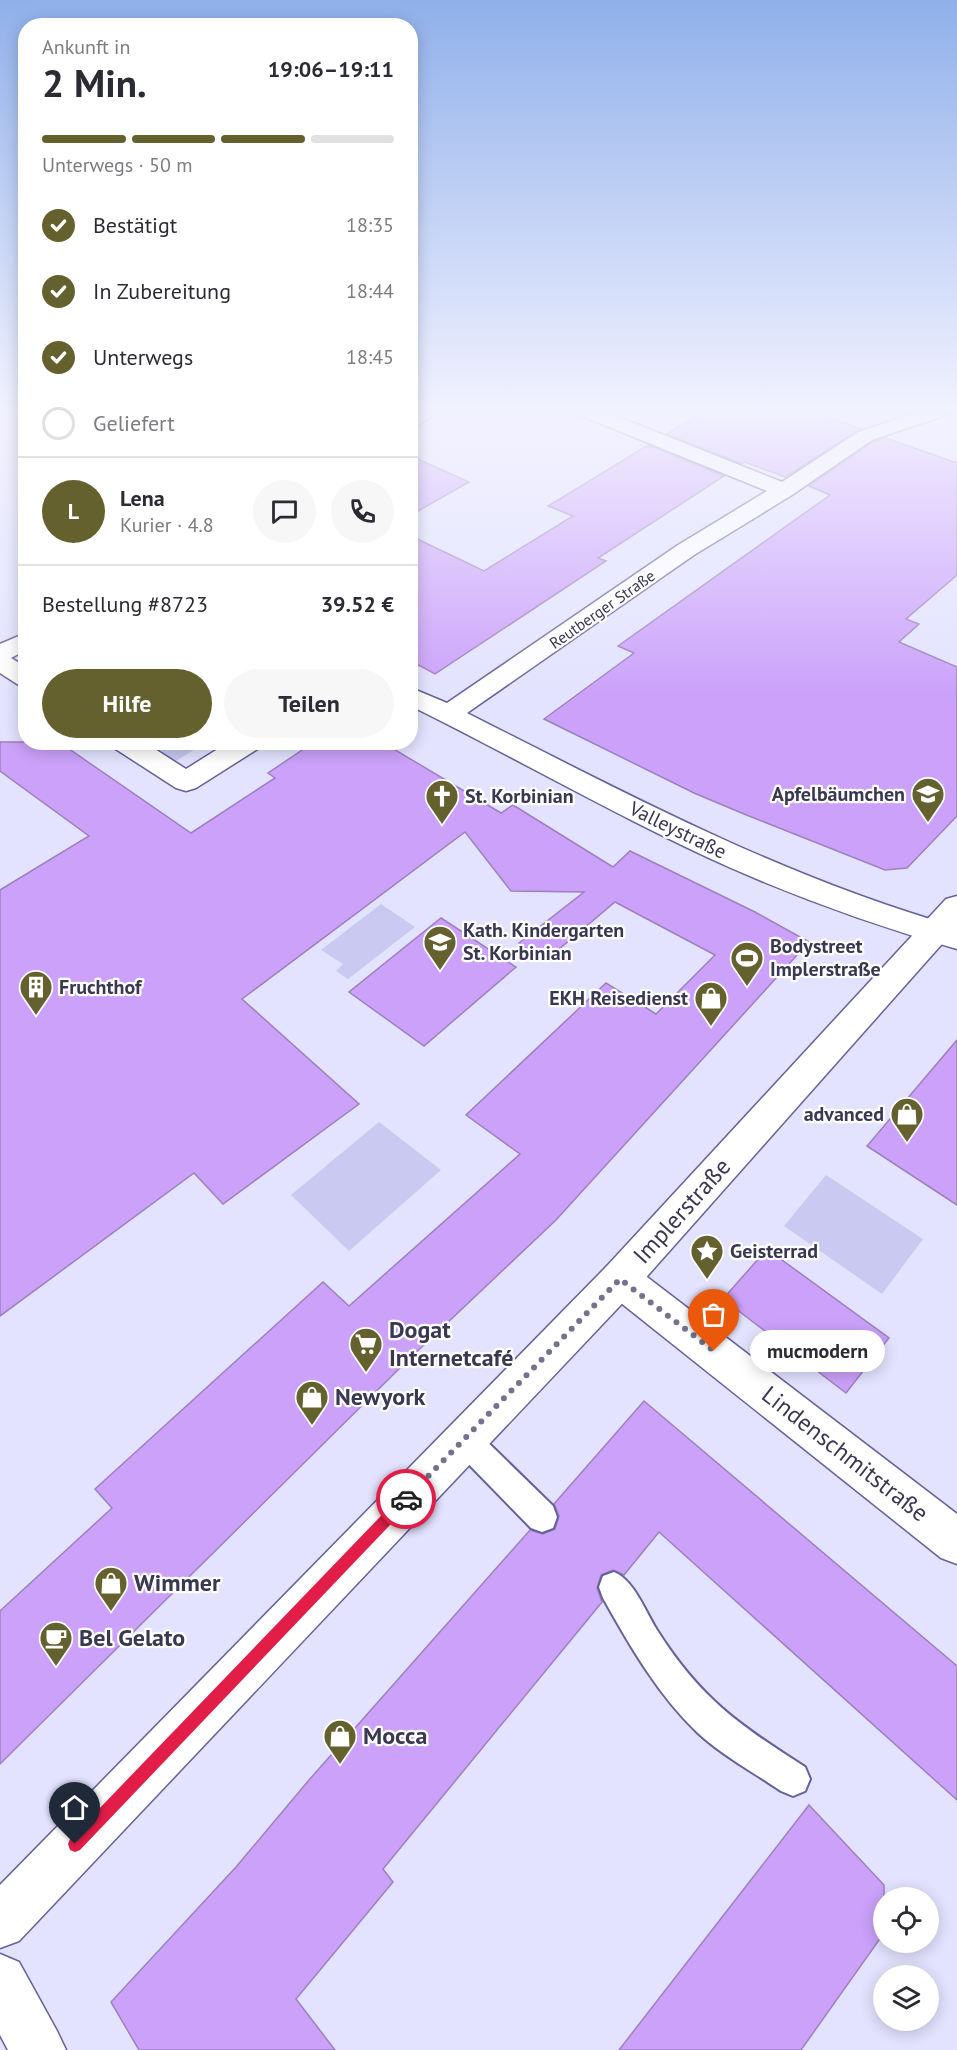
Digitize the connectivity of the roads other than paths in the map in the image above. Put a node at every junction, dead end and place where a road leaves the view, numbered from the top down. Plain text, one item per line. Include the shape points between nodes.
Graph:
1 (762, 504) edge
2 (18, 644) edge
3 (0, 654) edge
4 (0, 662) edge
5 (18, 674) edge
6 (418, 699) edge
7 (449, 714) junction
8 (136, 750) edge
9 (236, 750) edge
10 (957, 907) edge
11 (946, 935) edge
12 (620, 1279) junction
13 (464, 1439) junction
14 (542, 1517) dead end
15 (957, 1542) edge
16 (614, 1587) dead end
17 (793, 1779) dead end
18 (0, 1922) edge
19 (6, 1992) edge
20 (38, 2050) edge

1 - 7 street, Reutberger Straße via 686,550
2 - 3 street
4 - 5 street
6 - 7 street, Valleystraße
7 - 11 street, Valleystraße via 652,819 746,862 832,898
8 - 9 street via 186,782
10 - 11 street, Implerstraße
11 - 12 street, Implerstraße
12 - 13 street, Implerstraße
12 - 15 street, Lindenschmitstraße
13 - 14 lane
13 - 18 street, Implerstraße
16 - 17 lane via 659,1662 688,1697 727,1735
19 - 20 street

